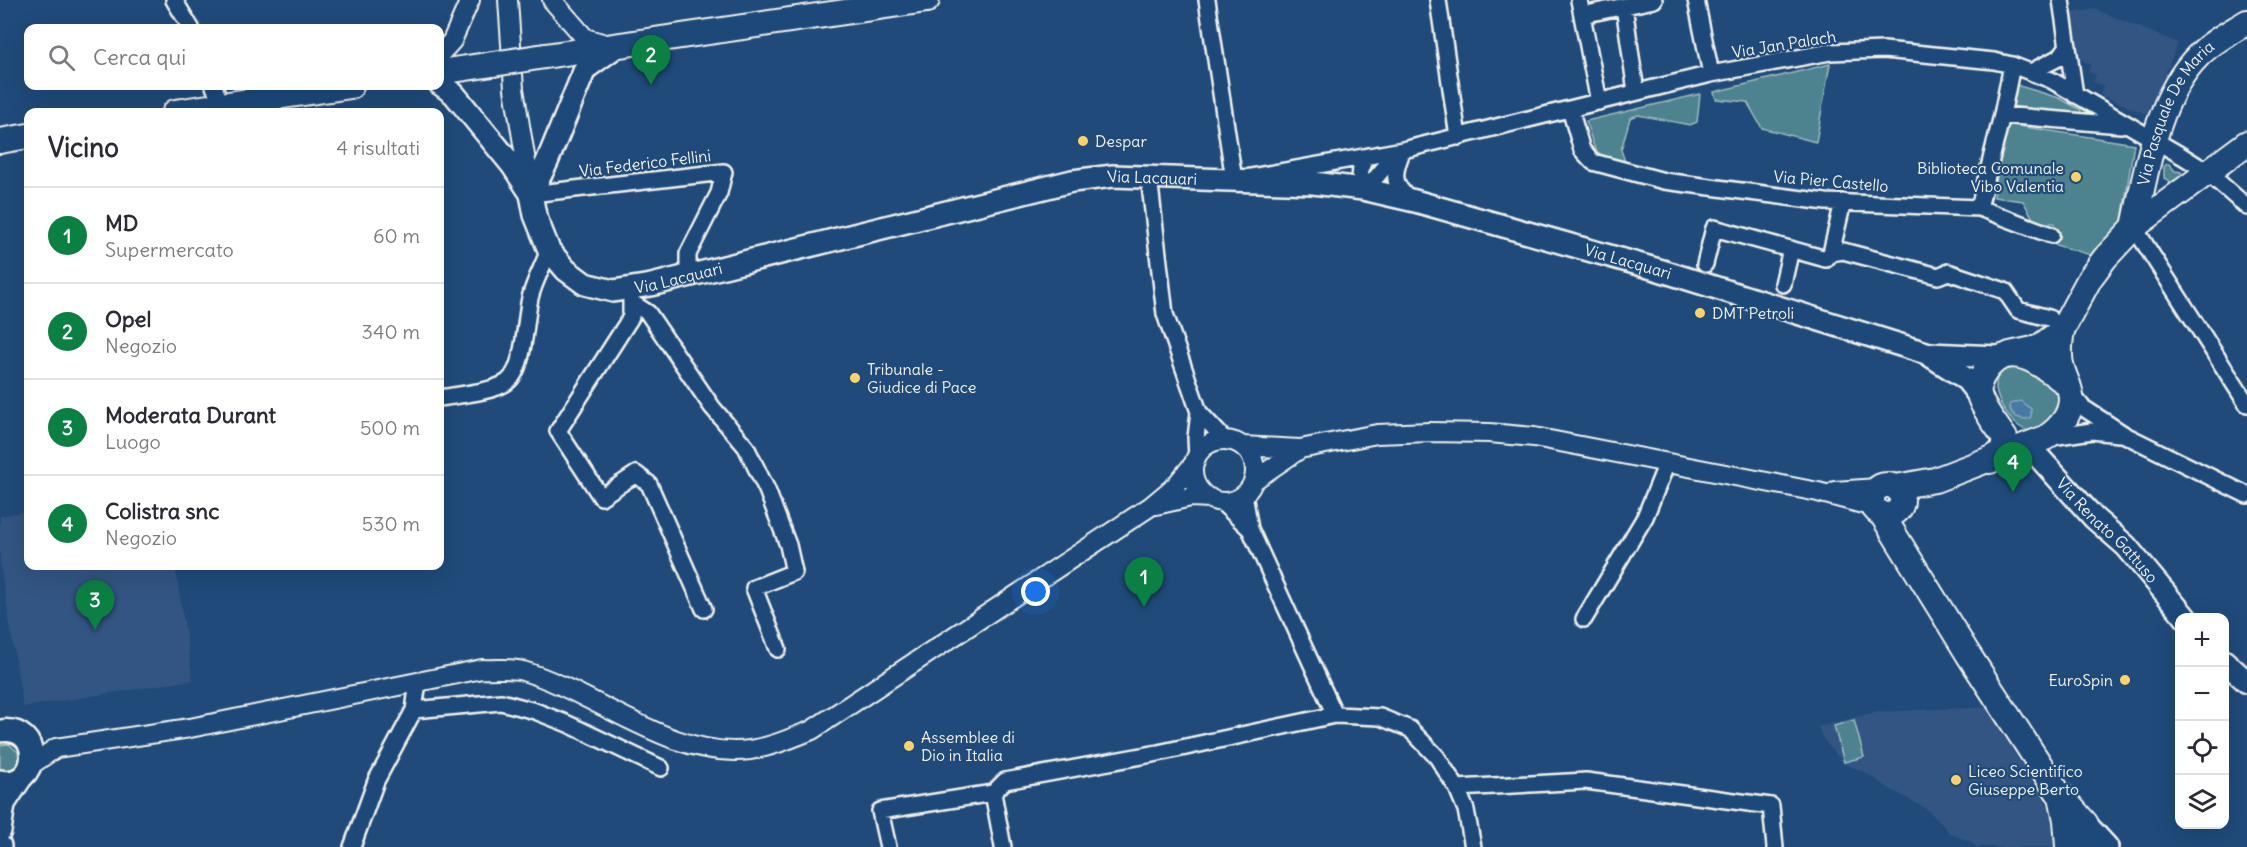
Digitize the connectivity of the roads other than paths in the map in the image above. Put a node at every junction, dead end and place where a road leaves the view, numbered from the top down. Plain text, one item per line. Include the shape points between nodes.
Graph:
1 (174, 0) edge
2 (470, 0) edge
3 (508, 0) edge
4 (552, 0) edge
5 (927, 0) edge
6 (1207, 0) edge
7 (1438, 0) edge
8 (1654, 0) edge
9 (1696, 0) edge
10 (2061, 0) edge
11 (1624, 6) junction
12 (1581, 7) edge
13 (2247, 22) edge
14 (189, 24) edge
15 (617, 46) junction
16 (444, 50) edge
17 (2066, 56) junction
18 (2012, 65) junction
19 (444, 71) edge
20 (2031, 72) junction
21 (1711, 74) junction
22 (2053, 82) junction
23 (444, 87) edge
24 (316, 90) edge
25 (1636, 92) junction
26 (2075, 95) junction
27 (220, 101) edge
28 (1599, 102) junction
29 (191, 108) edge
30 (1570, 109) junction
31 (2002, 115) junction
32 (2127, 125) junction
33 (24, 137) edge
34 (1458, 137) junction
35 (2153, 140) junction
36 (0, 141) edge
37 (2247, 143) edge
38 (1403, 150) junction
39 (1368, 156) junction
40 (2206, 171) junction
41 (1149, 177) junction
42 (1234, 180) junction
43 (1363, 189) junction
44 (531, 194) junction
45 (1414, 201) junction
46 (1843, 202) junction
47 (2247, 207) edge
48 (1979, 208) junction
49 (2133, 227) junction
50 (2051, 236) dead end
51 (1791, 249) junction
52 (549, 250) junction
53 (1831, 253) junction
54 (1706, 264) dead end
55 (688, 275) junction
56 (1783, 284) dead end
57 (631, 295) junction
58 (2055, 324) junction
59 (1926, 353) junction
60 (2004, 356) junction
61 (2070, 389) junction
62 (444, 397) edge
63 (1980, 397) junction
64 (2247, 404) edge
65 (1199, 412) junction
66 (1992, 418) junction
67 (2125, 435) junction
68 (1226, 440) junction
69 (2036, 441) junction
70 (1243, 446) junction
71 (1300, 449) junction
72 (1196, 460) junction
73 (1990, 461) junction
74 (1667, 463) junction
75 (1249, 488) junction
76 (2247, 495) edge
77 (1215, 499) junction
78 (1888, 502) junction
79 (1151, 506) junction
80 (1250, 529) junction
81 (704, 609) dead end
82 (2182, 613) edge
83 (1584, 619) dead end
84 (778, 649) dead end
85 (2229, 666) edge
86 (418, 682) junction
87 (2247, 682) edge
88 (414, 710) junction
89 (1335, 715) junction
90 (10, 730) edge
91 (56, 748) junction
92 (661, 768) dead end
93 (26, 771) junction
94 (0, 781) edge
95 (1457, 788) junction
96 (993, 793) junction
97 (0, 831) edge
98 (2076, 841) edge
99 (352, 847) edge
100 (888, 847) edge
101 (1004, 847) edge
102 (1473, 847) edge
103 (1775, 847) edge
104 (2107, 847) edge

1 - 14 street
2 - 16 street via 452,41
3 - 44 street, Via Lacquari via 514,89
4 - 15 street via 585,38
5 - 15 main road
6 - 42 street
7 - 34 street
8 - 11 street
9 - 21 street
10 - 17 street
11 - 12 street
11 - 25 street
12 - 28 street
13 - 35 main road, Via Pasquale De Maria via 2200,53 2189,65
15 - 19 main road, bridge
15 - 44 main road via 585,69
17 - 20 street
17 - 22 street
17 - 26 street
18 - 20 street, Via Jan Palach
18 - 21 street, Via Jan Palach via 1884,50 1830,52
18 - 31 street
20 - 22 street, Via Jan Palach
21 - 25 street, Via Jan Palach
22 - 26 street, Via Jan Palach
23 - 44 main road via 512,165
24 - 27 main road
25 - 28 street, Via Jan Palach
26 - 32 street, Via Jan Palach
27 - 29 main road
28 - 30 street, Via Jan Palach
30 - 34 street, Via Jan Palach
30 - 46 street, Via Pier Castello via 1582,150 1593,162 1665,181
31 - 32 street
31 - 48 street
32 - 35 street, Via Jan Palach
33 - 36 main road
34 - 38 street, Via Jan Palach
35 - 40 street, Via Jan Palach
35 - 49 main road, Via Pasquale De Maria
37 - 40 main road
38 - 39 street, Via Jan Palach
38 - 43 street
38 - 45 street via 1395,180 1398,188
39 - 42 street, Via Jan Palach
39 - 43 street via 1360,173
40 - 47 street, Via Jan Palach
40 - 49 main road
41 - 42 main road, Via Lacquari
41 - 55 main road, Via Lacquari via 1072,181
41 - 65 street via 1165,314
42 - 43 main road, Via Lacquari
43 - 45 main road, Via Lacquari
44 - 52 main road, Via Lacquari
44 - 55 street, Via Federico Fellini via 724,172 719,193 688,254
45 - 59 main road, Via Lacquari via 1659,270
46 - 48 street, Via Pier Castello
46 - 53 street
48 - 50 street, Via Pier Castello
49 - 58 main road
49 - 64 street
51 - 53 street via 1826,259
51 - 54 street via 1714,228
51 - 56 street
52 - 57 main road, Via Lacquari via 585,284
52 - 62 street via 531,296 521,360 515,373 507,383 493,388
53 - 58 street via 1843,251 1938,276 1948,272 2005,291 2018,310
55 - 57 main road, Via Lacquari
57 - 81 street via 632,317 558,431 601,497 636,474 649,484
57 - 84 street via 746,447 767,490 788,544 794,572 754,588
58 - 60 main road via 2049,341
58 - 61 main road
59 - 60 main road, Via Lacquari
59 - 63 main road, Via Lacquari via 1960,374
60 - 61 main road via 2020,356 2043,366
60 - 63 main road via 1983,375 1978,386
61 - 67 street via 2082,407
61 - 69 main road via 2070,404 2062,424
63 - 66 main road
65 - 68 street
65 - 72 street
66 - 69 main road
66 - 73 main road via 2005,438 2005,445
67 - 69 street via 2092,431
67 - 76 street
68 - 70 street
68 - 72 street via 1208,445
69 - 73 main road
69 - 82 main road, Via Renato Gattuso via 2094,518 2126,546
70 - 71 street
70 - 75 street via 1254,462
71 - 74 street via 1377,434 1489,433 1534,437
71 - 75 street
72 - 77 street via 1195,479 1203,493
72 - 79 street via 1175,486
73 - 78 main road
74 - 78 street
74 - 83 street via 1645,517
75 - 77 street via 1228,501
75 - 80 street
77 - 79 street via 1191,497
77 - 80 street
78 - 98 main road via 1896,541 2060,794
79 - 86 street via 812,730 750,750 681,742 521,670 482,669
80 - 89 street
85 - 87 main road
86 - 88 street
86 - 91 street via 190,728
88 - 92 street via 501,702 568,724
88 - 99 street via 376,781
89 - 95 street via 1380,717 1410,729 1437,756
89 - 96 street via 1005,781
90 - 91 street
90 - 93 main road via 32,750
91 - 93 street
93 - 94 main road via 13,781
93 - 97 main road via 4,804
95 - 102 street
95 - 103 street via 1586,781 1771,806
96 - 100 street via 880,811
96 - 101 street
98 - 104 main road

